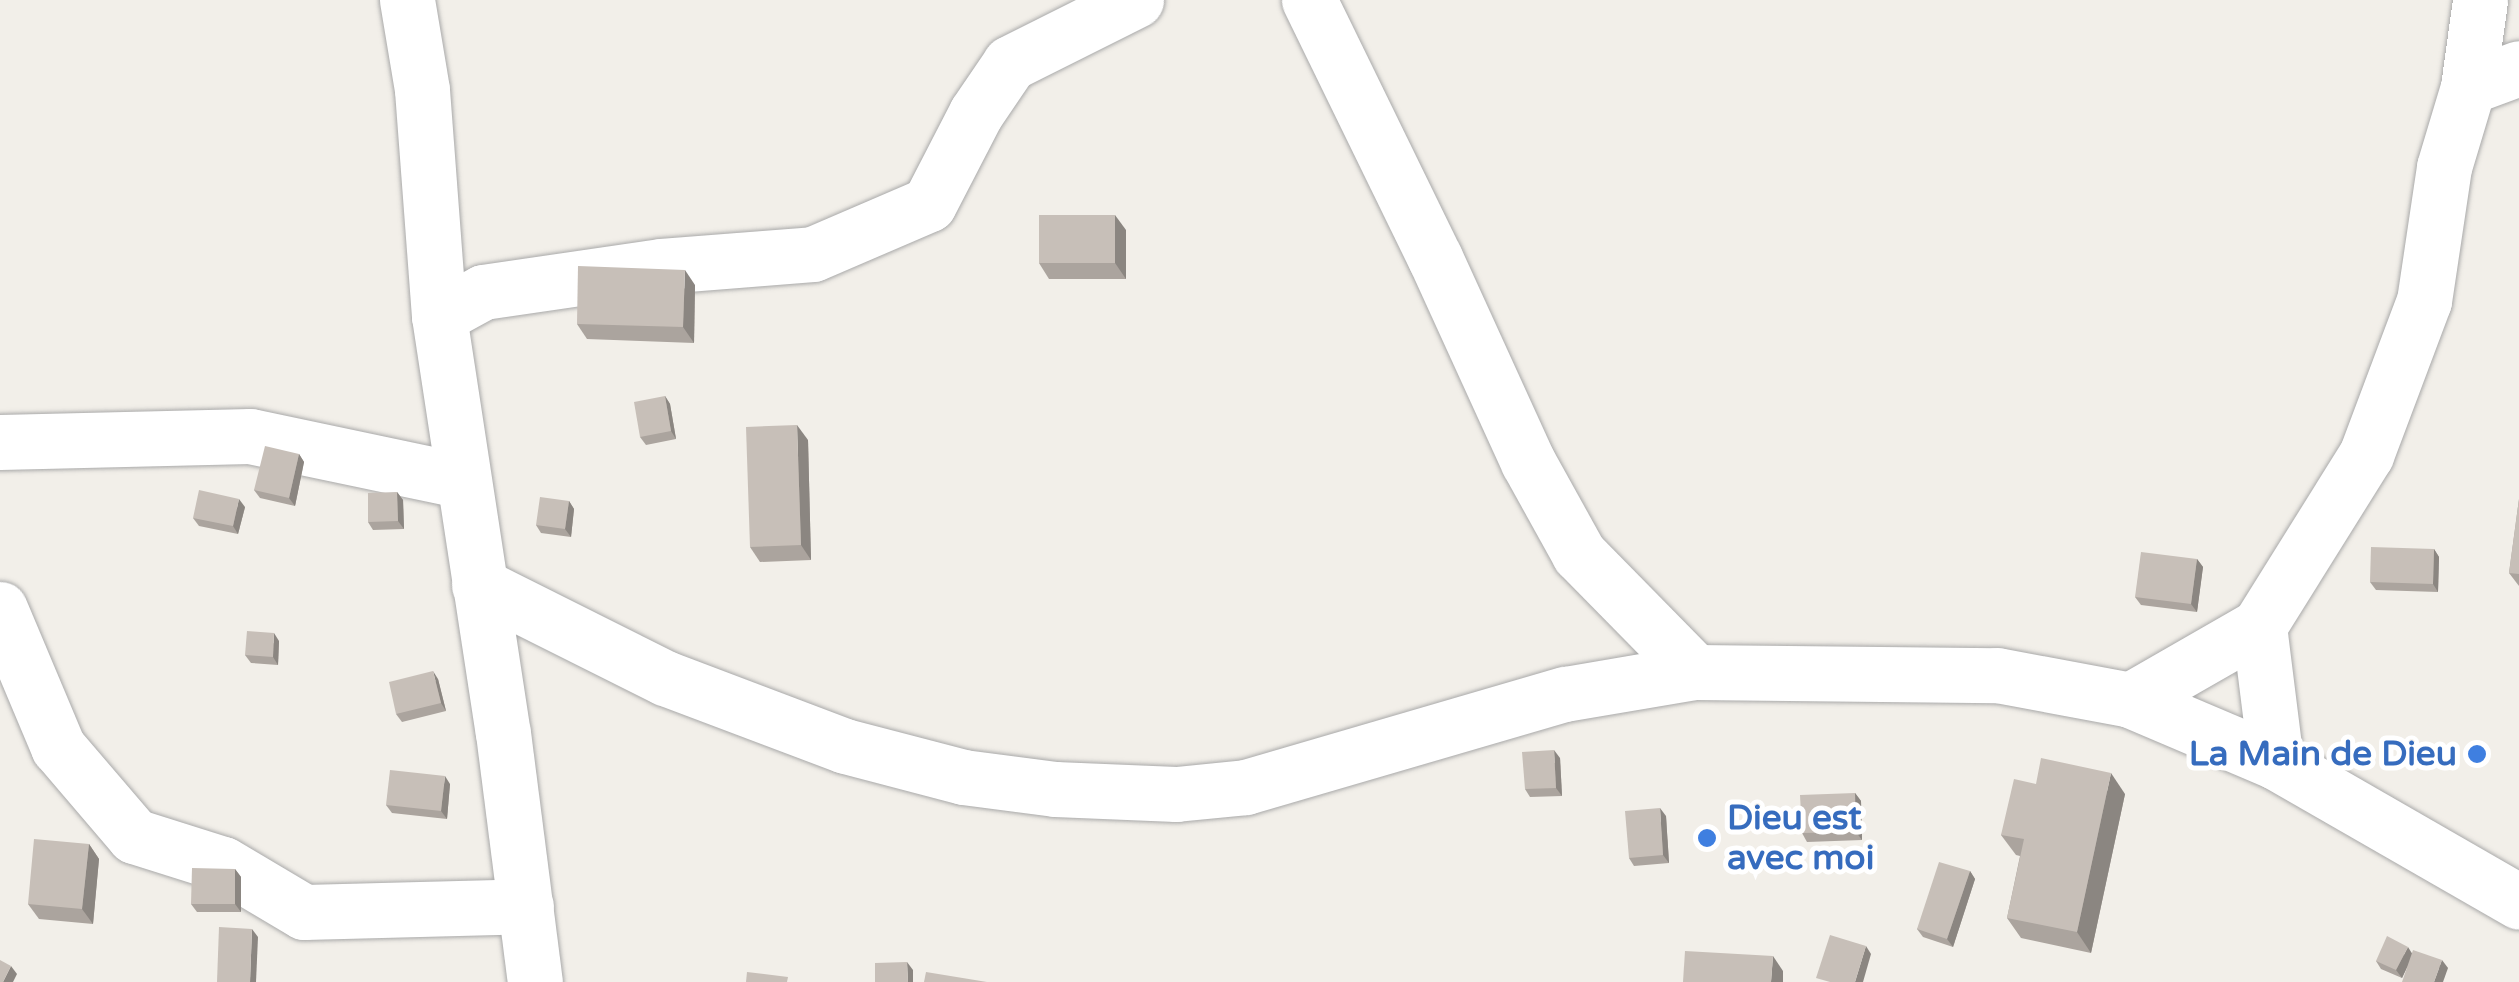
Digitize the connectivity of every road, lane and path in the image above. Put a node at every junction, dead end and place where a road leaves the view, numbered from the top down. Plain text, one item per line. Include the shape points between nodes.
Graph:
1 (407, 0) edge
2 (1136, 0) edge
3 (1309, 0) edge
4 (2480, 0) edge
5 (2519, 68) edge
6 (2468, 88) junction
7 (439, 316) junction
8 (0, 442) edge
9 (462, 481) junction
10 (479, 585) junction
11 (0, 609) edge
12 (2259, 626) junction
13 (1695, 672) junction
14 (2130, 700) junction
15 (2276, 762) junction
16 (2519, 902) edge
17 (526, 906) junction
18 (535, 982) edge

1 - 7 street via 422,90
2 - 7 street via 1010,63 976,112 929,204 813,254 661,266 483,292
3 - 13 street via 1528,462 1579,554
4 - 6 street
5 - 6 street
6 - 12 street via 2444,167 2424,301 2372,438
7 - 9 street
8 - 9 street via 250,436
9 - 10 street
10 - 13 street via 665,678 845,746 963,777 1054,789 1176,794 1246,787 1565,694
10 - 17 street
11 - 17 street via 58,747 134,836 223,864 304,912
12 - 14 street
12 - 15 street
13 - 14 street via 1997,676
14 - 15 street
15 - 16 street
17 - 18 street

